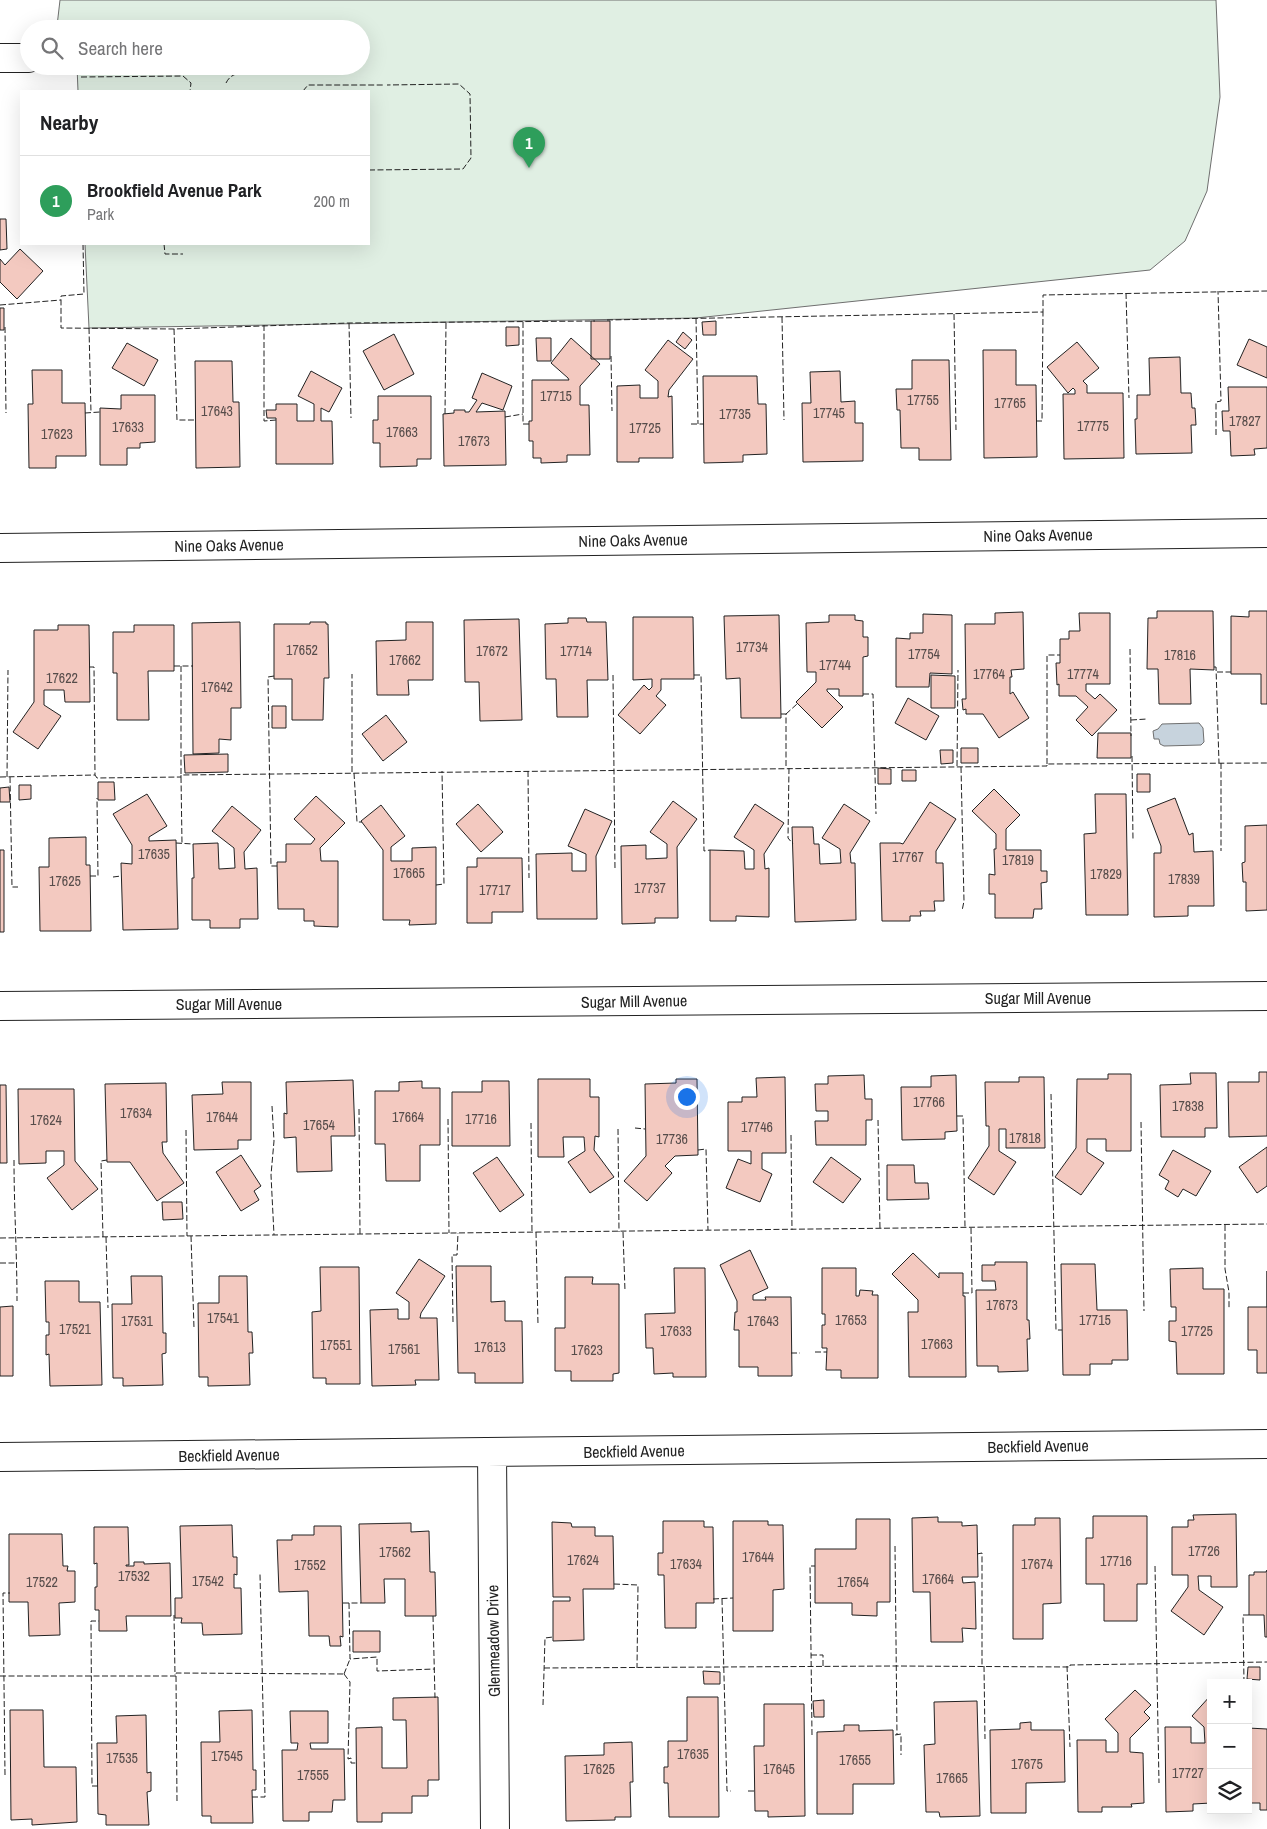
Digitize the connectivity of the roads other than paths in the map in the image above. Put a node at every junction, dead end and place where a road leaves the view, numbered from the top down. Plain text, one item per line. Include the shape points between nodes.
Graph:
1 (0, 58) edge
2 (20, 58) edge
3 (1267, 533) edge
4 (0, 548) edge
5 (1267, 996) edge
6 (0, 1006) edge
7 (1267, 1444) edge
8 (492, 1452) junction
9 (0, 1457) edge
10 (495, 1829) edge

1 - 2 street
3 - 4 street, Nine Oaks Avenue
5 - 6 street, Sugar Mill Avenue
7 - 8 street, Beckfield Avenue
8 - 9 street, Beckfield Avenue
8 - 10 street, Glenmeadow Drive

